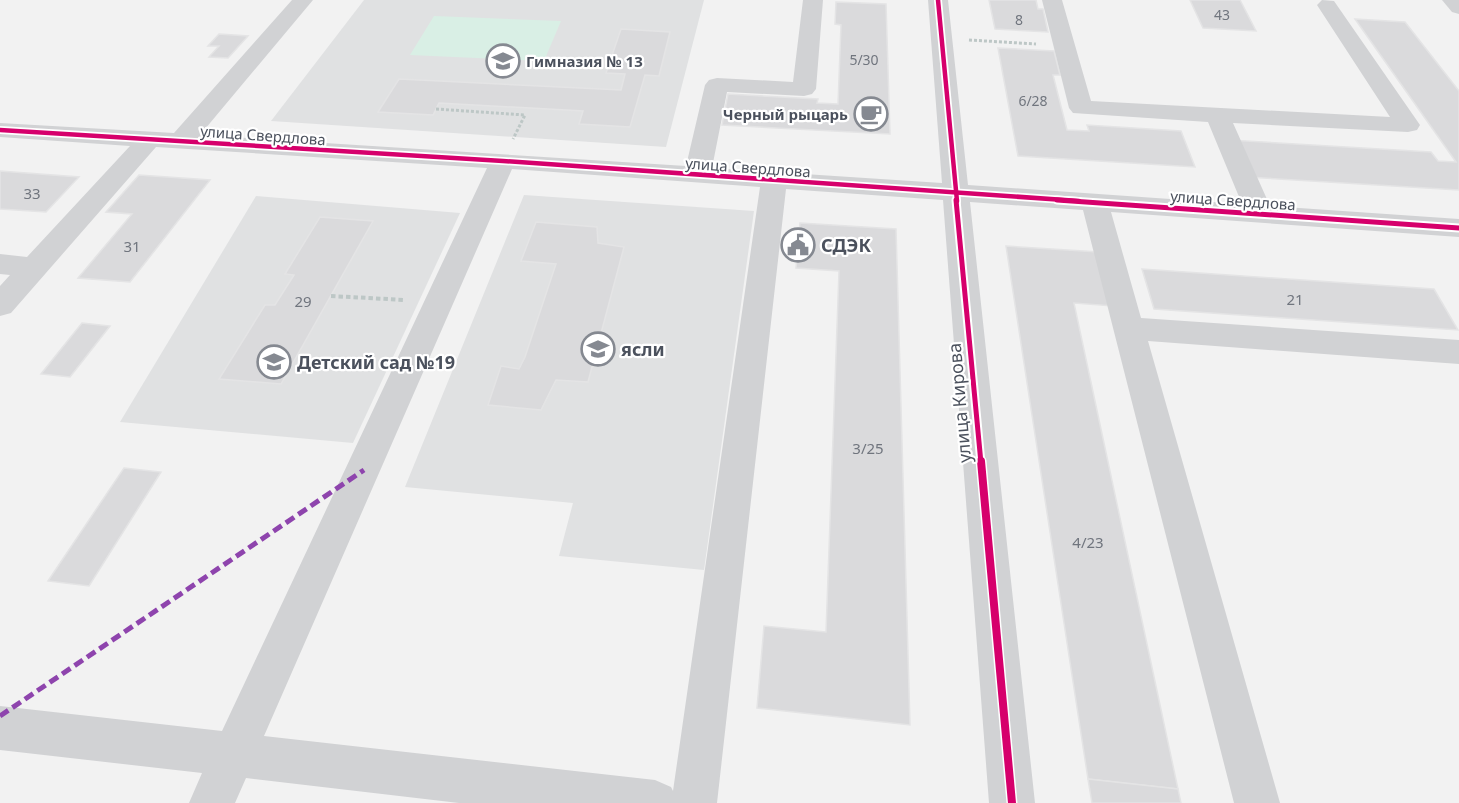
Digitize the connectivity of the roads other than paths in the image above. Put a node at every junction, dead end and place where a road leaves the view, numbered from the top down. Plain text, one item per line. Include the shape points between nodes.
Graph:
1 (303, 0) edge
2 (813, 0) edge
3 (938, 0) edge
4 (1052, 0) edge
5 (1452, 0) edge
6 (1327, 5) dead end
7 (1459, 8) edge
8 (1216, 115) junction
9 (0, 130) edge
10 (149, 140) junction
11 (181, 141) junction
12 (503, 161) junction
13 (697, 176) junction
14 (774, 181) junction
15 (954, 193) junction
16 (1095, 203) junction
17 (1260, 214) junction
18 (1451, 227) edge
19 (1459, 251) edge
20 (0, 264) edge
21 (34, 267) junction
22 (0, 305) edge
23 (1128, 328) junction
24 (1459, 352) edge
25 (0, 728) edge
26 (235, 755) junction
27 (505, 794) edge
28 (212, 803) edge
29 (655, 803) edge
30 (694, 803) edge
31 (1012, 803) edge
32 (1257, 803) edge

1 - 11 street
2 - 13 street via 804,89 717,85
3 - 15 street, улица Кирова
4 - 8 street via 1081,108
5 - 7 street
6 - 8 street via 1408,125
8 - 17 street
9 - 10 street, улица Свердлова
10 - 11 street, улица Свердлова
10 - 21 street
11 - 12 street, улица Свердлова
12 - 13 street, улица Свердлова
12 - 26 street
13 - 14 street, улица Свердлова
14 - 15 street, улица Свердлова
14 - 30 street
15 - 16 street, улица Свердлова
15 - 31 street, улица Кирова
16 - 17 street, улица Свердлова
16 - 23 street
17 - 18 street, улица Свердлова
18 - 19 street
20 - 21 street
21 - 22 street
23 - 24 street
23 - 32 street
25 - 26 street
26 - 27 street
26 - 28 street
27 - 29 street

